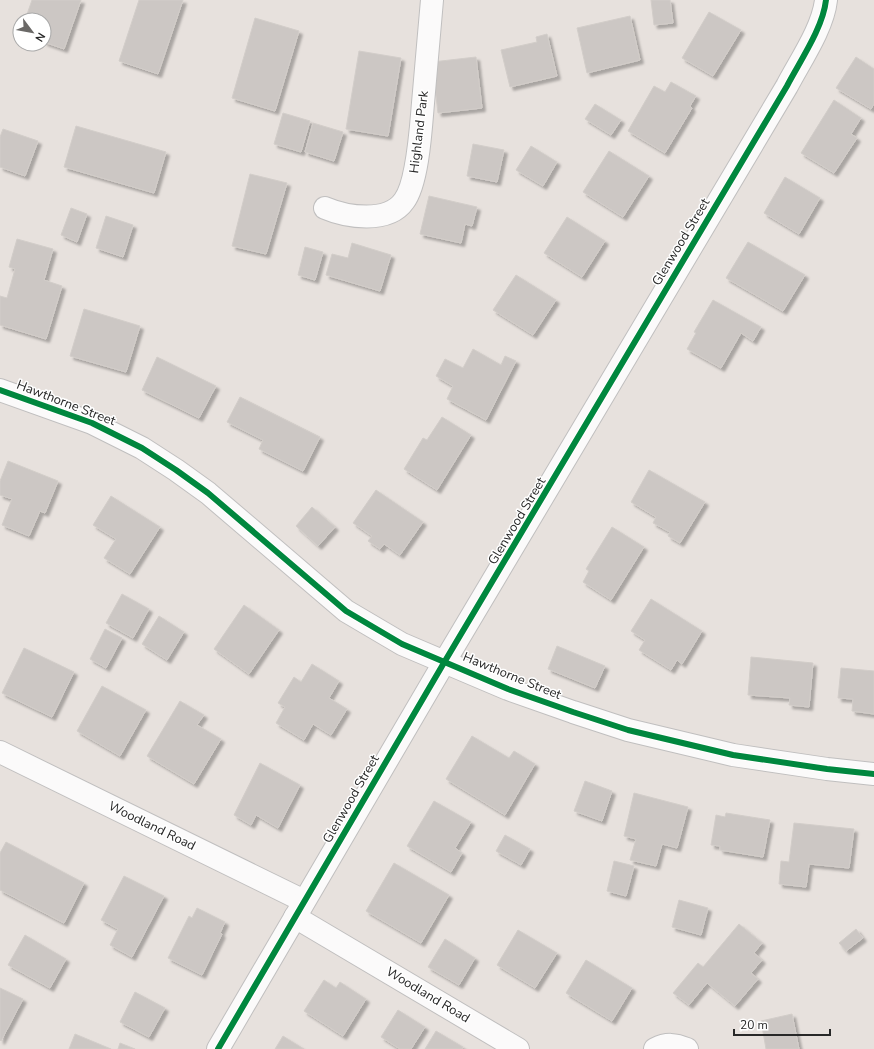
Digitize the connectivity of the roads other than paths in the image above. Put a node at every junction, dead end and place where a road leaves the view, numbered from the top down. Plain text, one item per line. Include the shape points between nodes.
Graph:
1 (432, 0) edge
2 (826, 0) edge
3 (324, 208) dead end
4 (0, 390) edge
5 (445, 661) junction
6 (0, 752) edge
7 (874, 774) edge
8 (299, 909) junction
9 (218, 1049) edge
10 (518, 1049) edge
11 (656, 1049) edge
12 (687, 1049) edge

1 - 3 street, Highland Park via 418,148 413,177 405,201 394,210 381,215 336,213
2 - 5 street, Glenwood Street via 812,38 787,86
4 - 5 street, Hawthorne Street via 92,423 142,448 208,494 346,611 402,644
5 - 7 street, Hawthorne Street via 508,689 628,730 733,755
5 - 8 street, Glenwood Street
6 - 8 street, Woodland Road
8 - 9 street, Glenwood Street
8 - 10 street, Woodland Road
11 - 12 street via 674,1044

